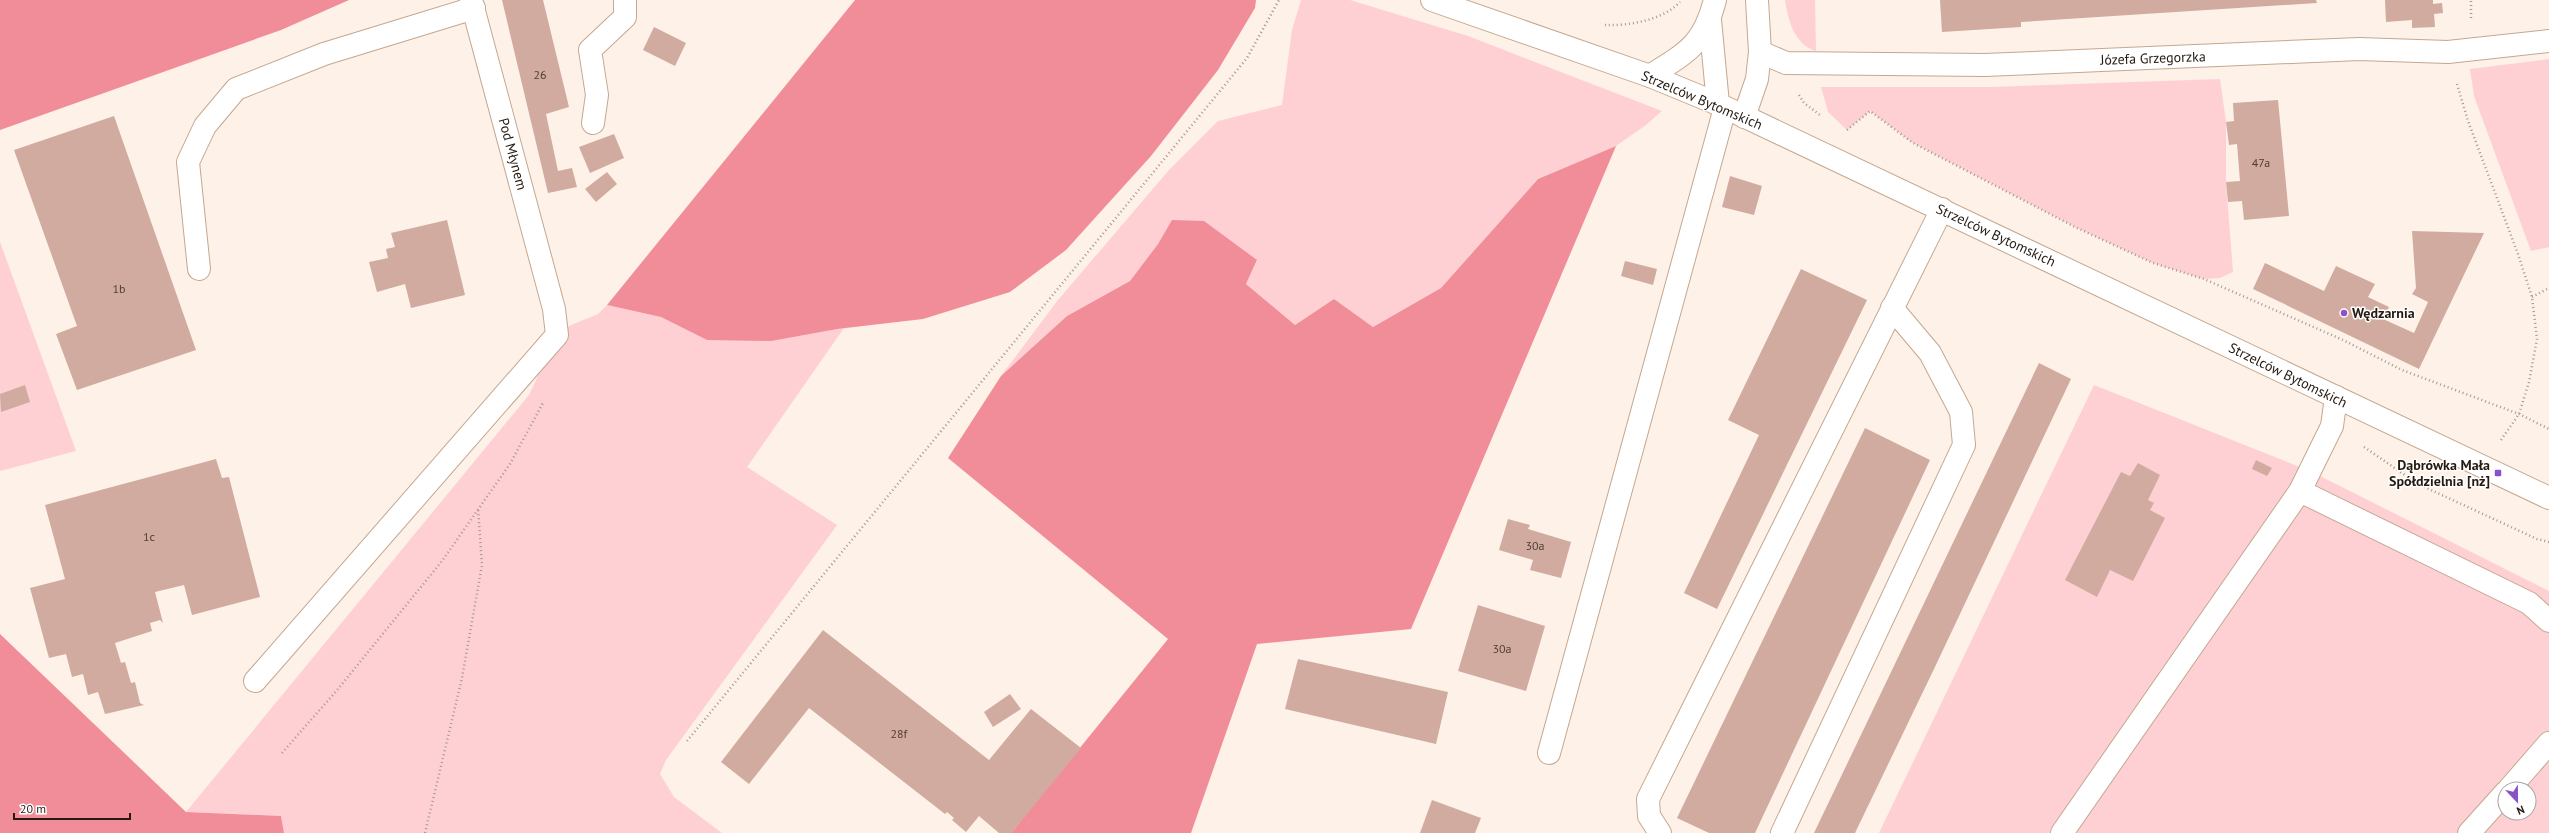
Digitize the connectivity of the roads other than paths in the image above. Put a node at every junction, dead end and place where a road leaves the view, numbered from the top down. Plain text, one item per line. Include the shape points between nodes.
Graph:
1 (625, 0) edge
2 (1432, 0) edge
3 (1758, 0) edge
4 (472, 4) edge
5 (1713, 10) edge
6 (2549, 41) edge
7 (1760, 52) junction
8 (1650, 76) junction
9 (1729, 110) junction
10 (593, 123) dead end
11 (1942, 209) junction
12 (199, 269) dead end
13 (1892, 308) junction
14 (2336, 397) junction
15 (2300, 491) junction
16 (2549, 498) edge
17 (2549, 621) edge
18 (255, 681) dead end
19 (2549, 743) edge
20 (1549, 753) dead end
21 (2516, 781) edge
22 (2497, 802) edge
23 (1660, 833) edge
24 (1782, 833) edge
25 (2062, 833) edge
26 (2469, 833) edge

1 - 10 street via 625,17 590,50 597,95
2 - 8 street, Strzelców Bytomskich
3 - 7 street
4 - 12 street via 324,54 236,89 204,126 188,162
4 - 18 street, Pod Młynem via 554,309 556,336
5 - 8 street via 1695,45
5 - 9 street
6 - 7 street, Józefa Grzegorzka via 2448,52 2359,49 1977,65 1786,63
7 - 9 street via 1757,79
8 - 9 street, Strzelców Bytomskich
9 - 11 street, Strzelców Bytomskich
9 - 20 street
11 - 13 street
11 - 14 street, Strzelców Bytomskich
13 - 23 street via 1648,799 1649,816
13 - 24 street via 1930,353 1954,398 1960,412 1964,445
14 - 15 street via 2332,426
14 - 16 street, Strzelców Bytomskich
15 - 17 street via 2529,603
15 - 25 street
19 - 21 street
22 - 26 street

